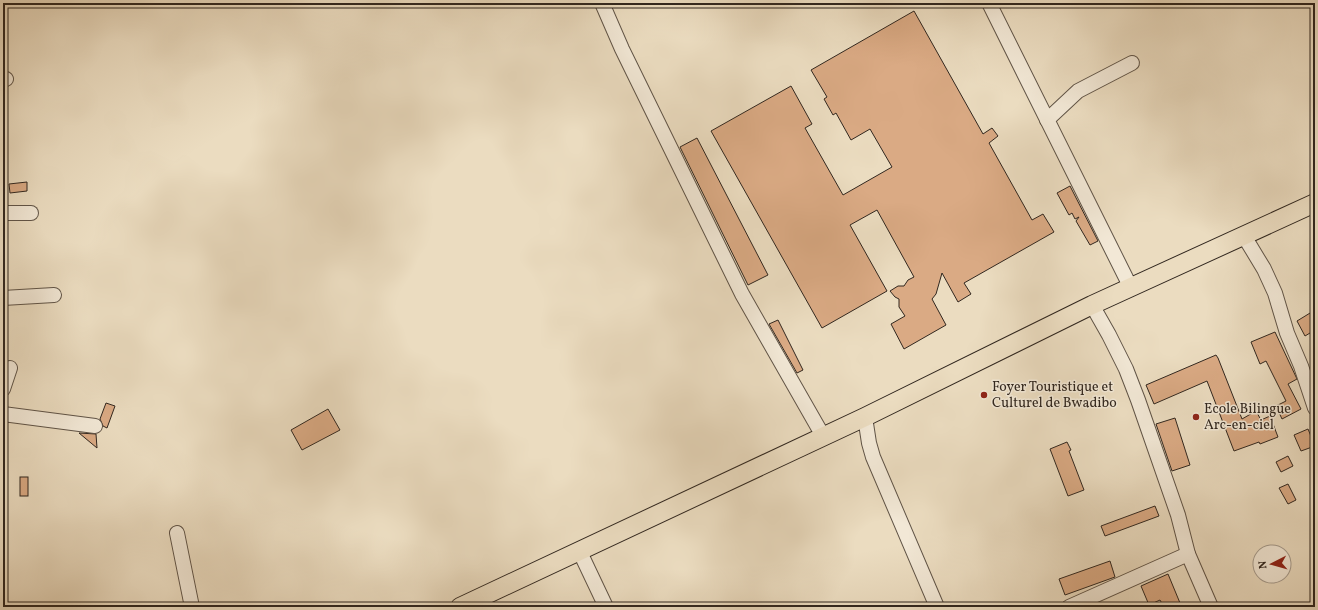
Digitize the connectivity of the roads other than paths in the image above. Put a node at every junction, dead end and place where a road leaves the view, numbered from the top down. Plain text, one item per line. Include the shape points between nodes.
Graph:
1 (602, 3) edge
2 (989, 3) edge
3 (1132, 63) dead end
4 (1047, 120) junction
5 (1315, 203) edge
6 (3, 213) edge
7 (31, 213) dead end
8 (1244, 236) junction
9 (1131, 288) junction
10 (54, 295) dead end
11 (3, 298) edge
12 (1092, 305) junction
13 (10, 368) dead end
14 (3, 389) edge
15 (1315, 408) edge
16 (3, 414) edge
17 (865, 417) junction
18 (95, 426) dead end
19 (823, 436) junction
20 (177, 533) dead end
21 (579, 550) junction
22 (1188, 554) junction
23 (192, 607) edge
24 (460, 607) edge
25 (606, 607) edge
26 (937, 607) edge
27 (1069, 607) edge
28 (1211, 607) edge

1 - 19 street via 742,294
2 - 4 street
3 - 4 street via 1078,91
4 - 9 street
5 - 8 main road
6 - 7 street
8 - 9 main road
8 - 15 street via 1275,293
9 - 12 main road
10 - 11 street
12 - 17 main road
12 - 22 street via 1119,356 1138,400 1169,488
13 - 14 street
16 - 18 street
17 - 19 main road
17 - 26 street via 873,457
19 - 21 main road
20 - 23 street
21 - 24 main road
21 - 25 street
22 - 27 street
22 - 28 street

